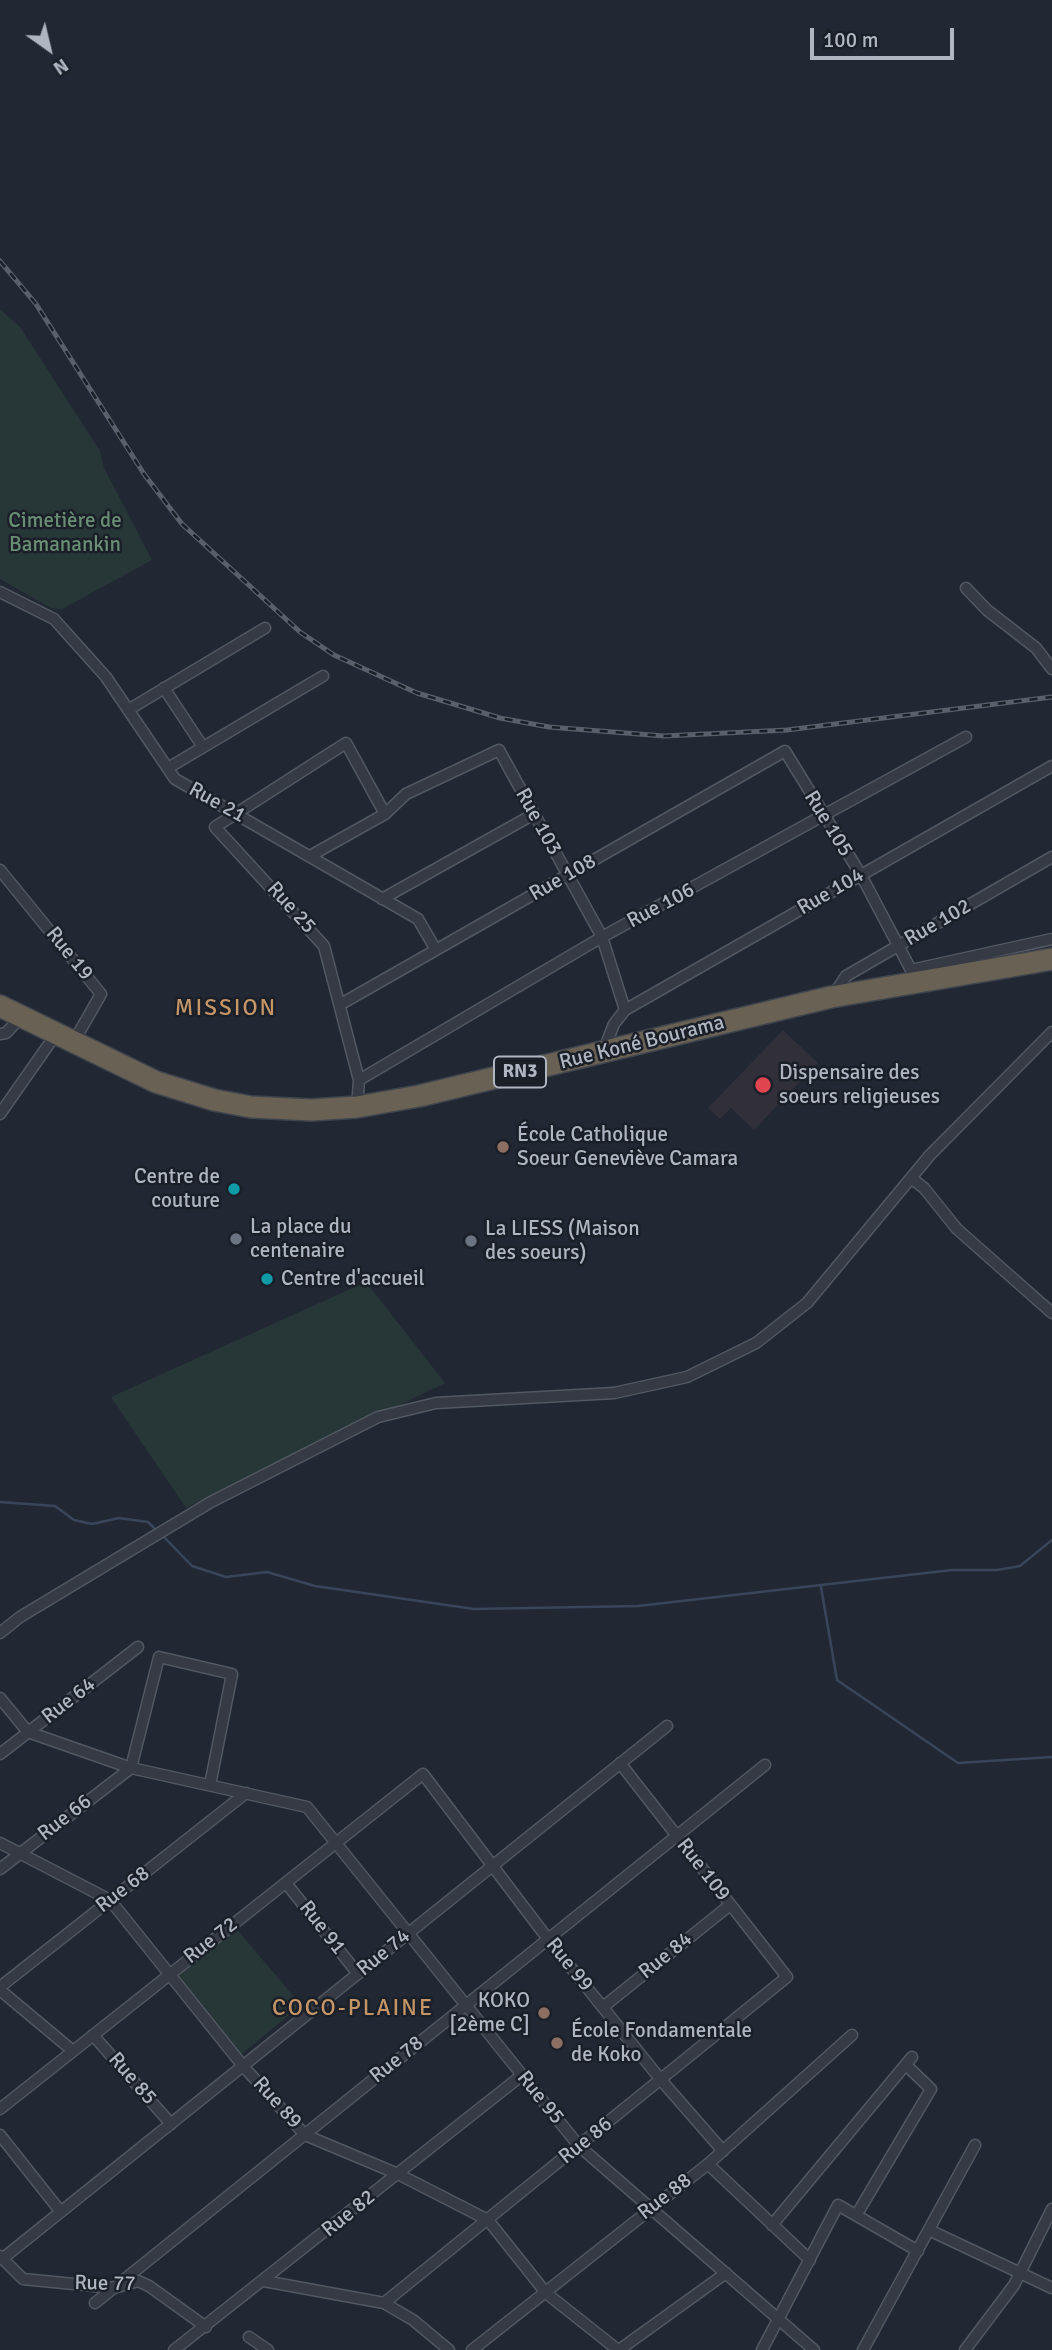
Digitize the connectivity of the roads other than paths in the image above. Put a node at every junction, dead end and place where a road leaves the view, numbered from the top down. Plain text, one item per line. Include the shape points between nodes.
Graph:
1 (966, 588) dead end
2 (0, 592) edge
3 (265, 628) dead end
4 (1052, 670) edge
5 (323, 676) dead end
6 (164, 688) junction
7 (128, 710) junction
8 (966, 737) dead end
9 (203, 747) junction
10 (785, 751) joint
11 (1052, 766) edge
12 (167, 768) junction
13 (236, 812) junction
14 (385, 814) junction
15 (534, 814) junction
16 (823, 818) junction
17 (310, 856) junction
18 (1052, 857) edge
19 (0, 870) edge
20 (861, 875) junction
21 (567, 876) junction
22 (382, 899) junction
23 (601, 937) junction
24 (1052, 939) edge
25 (897, 946) junction
26 (436, 950) junction
27 (1052, 959) edge
28 (831, 997) junction
29 (341, 1004) junction
30 (0, 1006) edge
31 (625, 1010) junction
32 (22, 1016) junction
33 (1052, 1032) edge
34 (3, 1033) edge
35 (64, 1039) junction
36 (603, 1052) junction
37 (359, 1080) junction
38 (357, 1107) junction
39 (0, 1114) edge
40 (911, 1178) junction
41 (1052, 1313) edge
42 (0, 1633) edge
43 (138, 1647) dead end
44 (0, 1698) edge
45 (667, 1726) dead end
46 (28, 1732) junction
47 (0, 1754) edge
48 (620, 1763) junction
49 (765, 1765) dead end
50 (131, 1768) junction
51 (423, 1774) joint
52 (210, 1785) junction
53 (246, 1793) junction
54 (677, 1836) junction
55 (0, 1843) edge
56 (336, 1843) junction
57 (19, 1854) junction
58 (492, 1866) junction
59 (0, 1869) edge
60 (286, 1882) junction
61 (110, 1900) junction
62 (730, 1905) junction
63 (407, 1934) junction
64 (548, 1939) junction
65 (358, 1974) junction
66 (170, 1975) junction
67 (787, 1977) joint
68 (0, 1989) edge
69 (464, 2007) junction
70 (603, 2007) junction
71 (93, 2035) junction
72 (852, 2035) dead end
73 (73, 2051) junction
74 (243, 2066) junction
75 (522, 2076) junction
76 (661, 2080) junction
77 (0, 2109) edge
78 (171, 2124) junction
79 (0, 2135) edge
80 (305, 2135) junction
81 (579, 2146) junction
82 (975, 2146) dead end
83 (723, 2151) junction
84 (708, 2164) junction
85 (398, 2174) junction
86 (652, 2207) junction
87 (1052, 2210) edge
88 (61, 2212) junction
89 (857, 2214) junction
90 (488, 2220) junction
91 (772, 2225) junction
92 (929, 2230) junction
93 (918, 2251) junction
94 (1, 2258) edge
95 (810, 2260) junction
96 (1020, 2272) junction
97 (726, 2273) junction
98 (264, 2281) junction
99 (114, 2288) junction
100 (1052, 2288) edge
101 (547, 2293) junction
102 (384, 2302) junction
103 (95, 2303) dead end
104 (778, 2319) junction
105 (206, 2327) junction
106 (249, 2337) dead end
107 (174, 2350) edge
108 (268, 2350) edge
109 (449, 2350) edge
110 (472, 2350) edge
111 (618, 2350) edge
112 (762, 2350) edge
113 (814, 2350) edge
114 (863, 2350) edge
115 (965, 2350) edge

1 - 4 street via 1036,648
2 - 7 street, Rue 21 via 54,619 106,677
3 - 6 street
5 - 9 street
6 - 7 street
6 - 9 street
7 - 12 street, Rue 21
8 - 16 street, Rue 106
9 - 12 street
10 - 16 street, Rue 105
10 - 21 street, Rue 108
11 - 20 street, Rue 104
12 - 13 street, Rue 21 via 175,779
13 - 14 street via 346,743
13 - 17 street, Rue 21
13 - 29 street, Rue 25 via 215,827 324,946
14 - 15 street, Rue 103 via 406,794 499,750
14 - 17 street
15 - 21 street, Rue 103
15 - 22 street
16 - 20 street, Rue 105
16 - 23 street, Rue 106
17 - 22 street, Rue 21
18 - 25 street, Rue 102
19 - 35 street, Rue 19 via 101,994
20 - 25 street, Rue 105
20 - 31 street, Rue 104
21 - 23 street, Rue 103
21 - 26 street, Rue 108
22 - 26 street, Rue 21 via 418,919
23 - 31 street, Rue 103
23 - 37 street, Rue 106
24 - 25 street, Rue 105 via 911,970
25 - 28 street, Rue 102 via 846,976
26 - 29 street, Rue 108
27 - 28 highway, Rue Koné Bourama / RN3
28 - 36 highway, Rue Koné Bourama / RN3
29 - 37 street, Rue 25
30 - 32 highway, Rue Koné Bourama / RN3
31 - 36 street, Rue 104
32 - 34 street
32 - 35 highway, Rue Koné Bourama / RN3
33 - 40 street
35 - 38 highway, Rue Koné Bourama / RN3 via 135,1073 214,1100 311,1110
35 - 39 street
36 - 38 highway, Rue Koné Bourama / RN3
37 - 38 street, Rue 25
40 - 41 street via 925,1188 957,1229
40 - 42 street via 807,1303 756,1343 687,1377 614,1393 436,1403 377,1418 211,1502
43 - 46 street, Rue 64
44 - 46 street
45 - 48 street, Rue 74
46 - 47 street, Rue 64
46 - 50 street
48 - 54 street, Rue 109
48 - 58 street, Rue 74
49 - 54 street, Rue 78
50 - 52 street
50 - 52 street via 159,1657 232,1674
50 - 57 street, Rue 66
51 - 56 street, Rue 72
51 - 58 street, Rue 99
52 - 53 street
53 - 56 street, Rue 95 via 307,1807
53 - 61 street, Rue 68
54 - 62 street, Rue 109
54 - 64 street, Rue 78
55 - 57 street, Rue 89
56 - 60 street, Rue 72
56 - 63 street, Rue 95
57 - 59 street, Rue 66
57 - 61 street, Rue 89
58 - 63 street, Rue 74
58 - 64 street, Rue 99
60 - 65 street, Rue 91
60 - 66 street, Rue 72
61 - 66 street, Rue 89
61 - 68 street, Rue 68
62 - 67 street, Rue 109
62 - 70 street, Rue 84
63 - 65 street, Rue 74
63 - 69 street, Rue 95
64 - 69 street, Rue 78
64 - 70 street, Rue 99
65 - 74 street, Rue 74
66 - 71 street, Rue 72
66 - 74 street, Rue 89
67 - 76 street, Rue 86
68 - 73 street
69 - 75 street, Rue 95
69 - 80 street, Rue 78
70 - 76 street, Rue 99
71 - 73 street, Rue 72
71 - 78 street, Rue 85
72 - 83 street, Rue 88
73 - 77 street, Rue 72
74 - 78 street, Rue 74
74 - 80 street, Rue 89
75 - 81 street, Rue 95
75 - 85 street, Rue 82
76 - 81 street, Rue 86
76 - 83 street, Rue 99
78 - 88 street, Rue 74
79 - 88 street
80 - 85 street, Rue 89
80 - 99 street, Rue 78
81 - 86 street, Rue 95
81 - 90 street, Rue 86
82 - 92 street
83 - 84 street, Rue 88
84 - 86 street, Rue 88
84 - 91 street
85 - 90 street, Rue 89
85 - 98 street, Rue 82
86 - 97 street, Rue 95
86 - 101 street, Rue 88
87 - 96 street
88 - 94 street, Rue 74
89 - 91 street via 931,2089 909,2061
89 - 93 street
89 - 95 street via 838,2205
90 - 101 street, Rue 89
90 - 102 street, Rue 86
91 - 95 street
92 - 93 street
92 - 96 street
93 - 114 street
94 - 99 street, Rue 77 via 23,2279
95 - 104 street
96 - 100 street
96 - 115 street
97 - 104 street, Rue 95
97 - 111 street
98 - 102 street
98 - 105 street, Rue 82
99 - 103 street, Rue 78
99 - 105 street, Rue 77 via 138,2281
101 - 110 street, Rue 88
101 - 111 street, Rue 89
102 - 109 street
104 - 112 street
104 - 113 street, Rue 95
105 - 107 street, Rue 82
106 - 108 street

